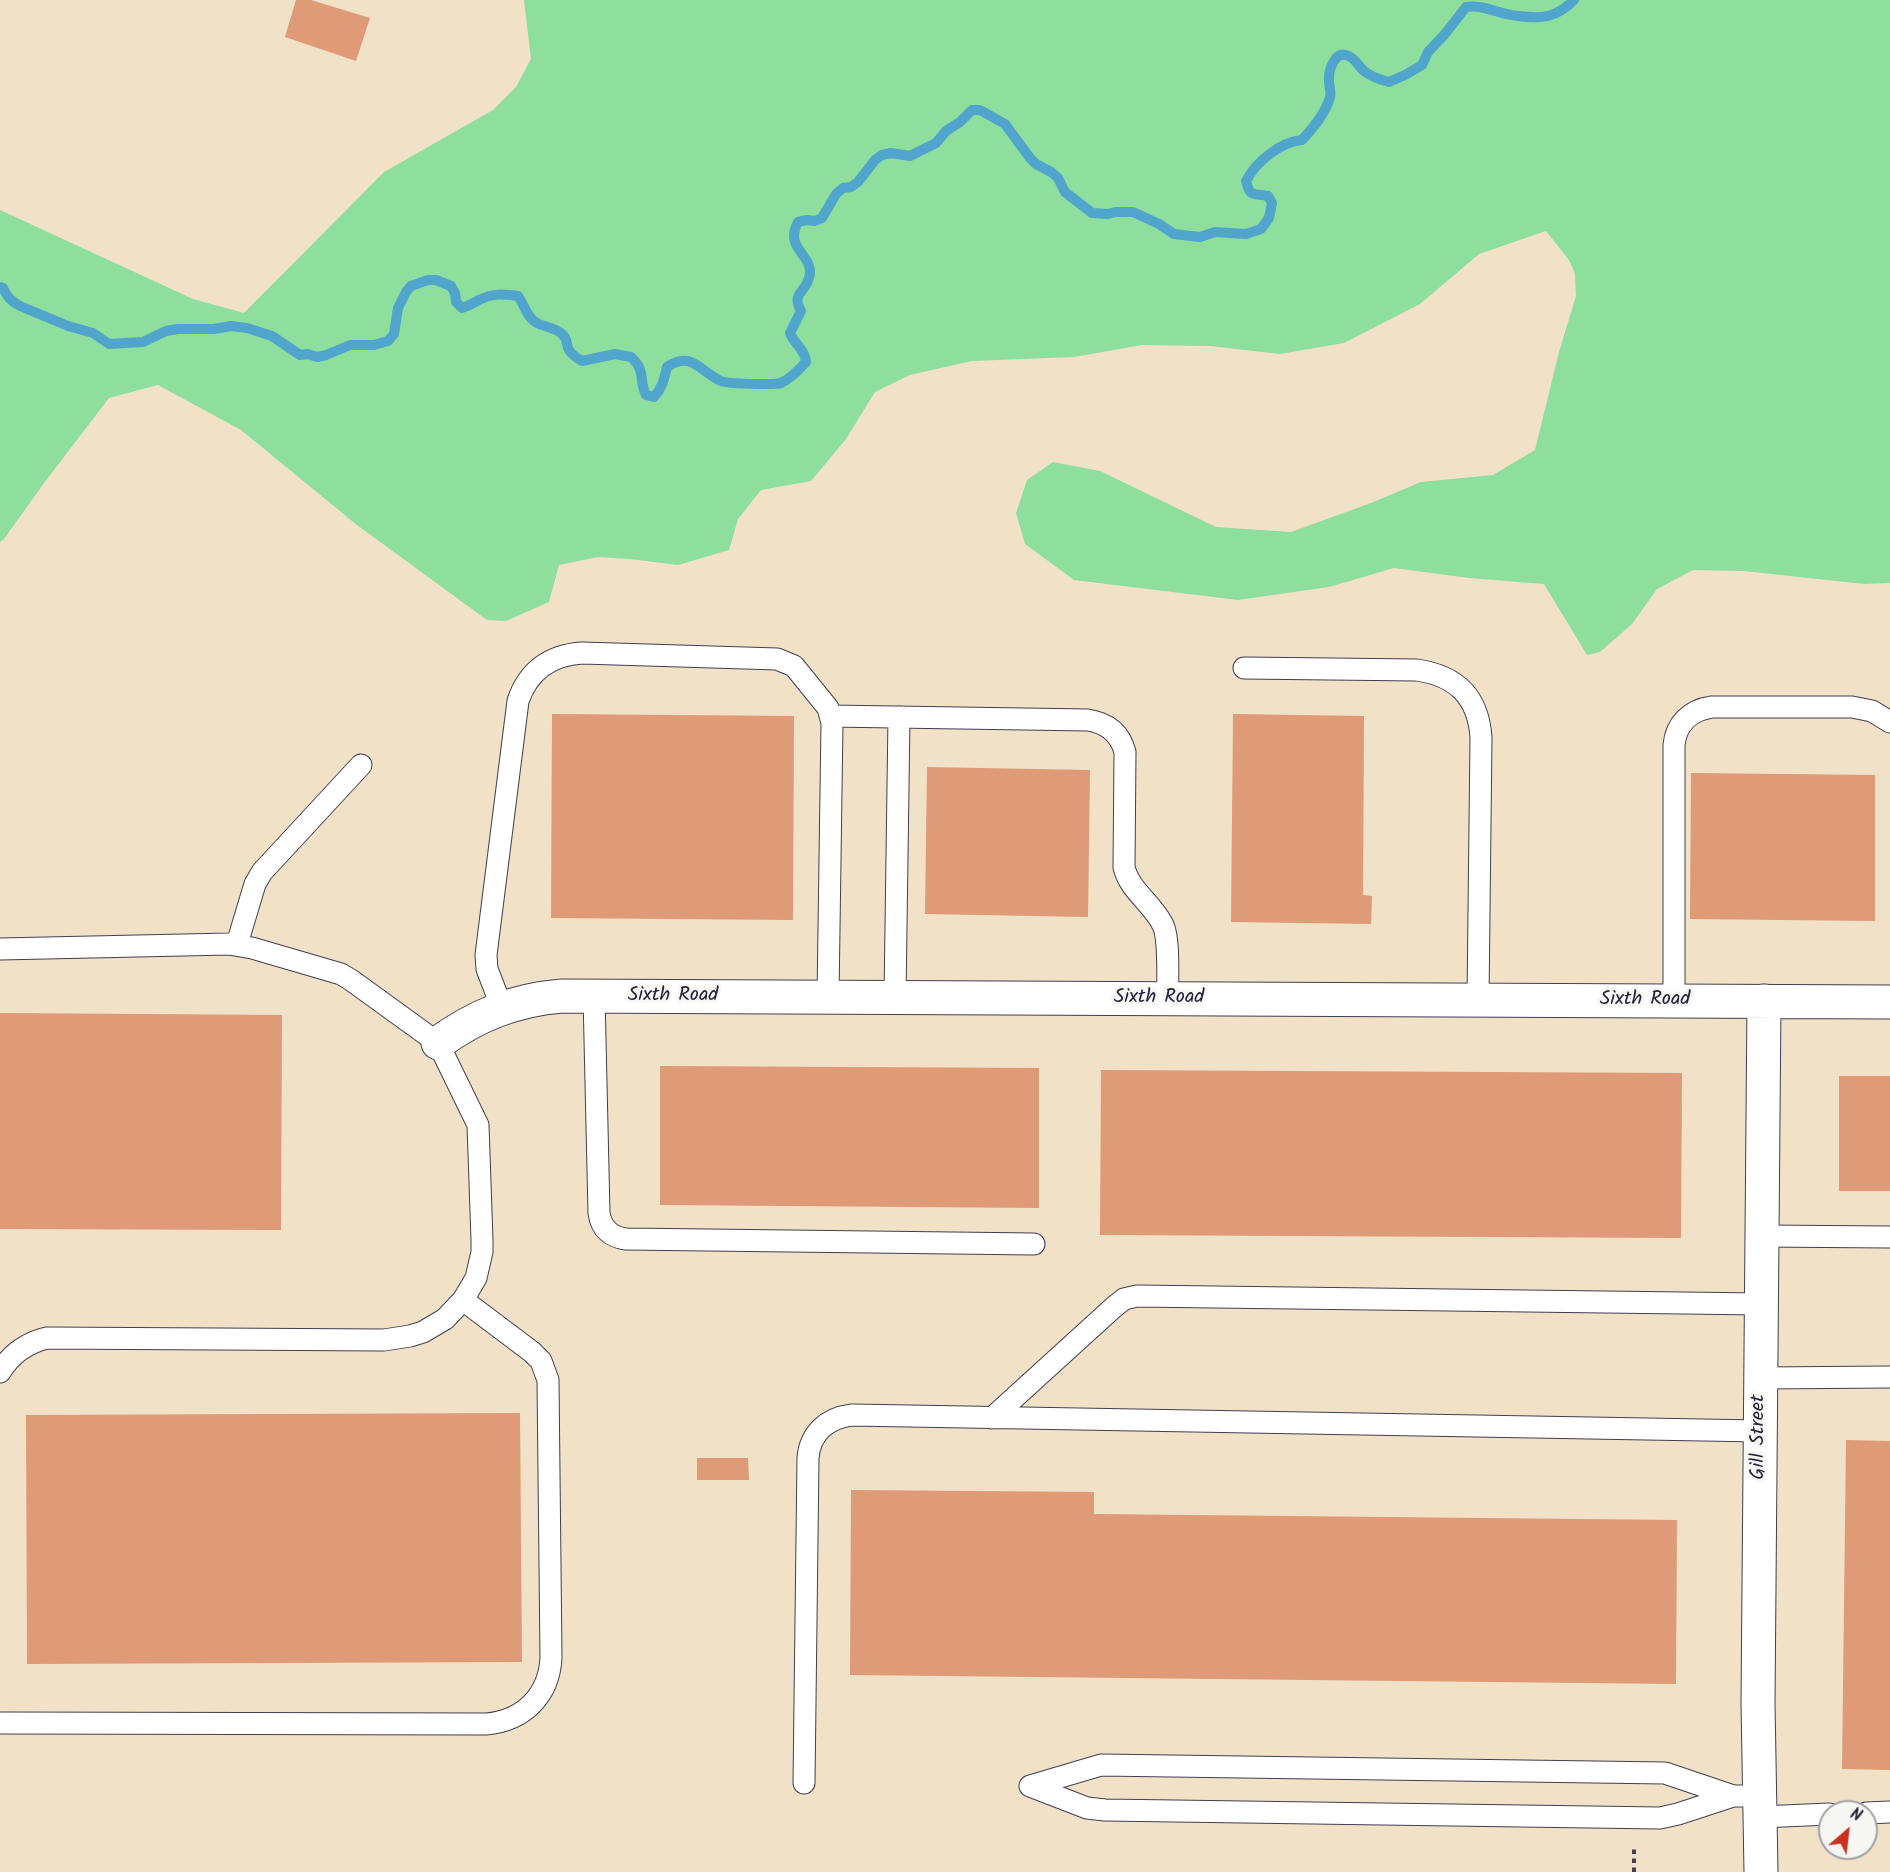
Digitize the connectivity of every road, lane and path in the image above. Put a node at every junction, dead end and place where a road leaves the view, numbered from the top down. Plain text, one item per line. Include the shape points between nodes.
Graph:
1 (1244, 668) dead end
2 (831, 716) junction
3 (898, 717) junction
4 (1890, 722) edge
5 (361, 765) dead end
6 (237, 944) junction
7 (0, 949) edge
8 (594, 996) junction
9 (828, 997) junction
10 (895, 997) junction
11 (1168, 999) junction
12 (1478, 1000) junction
13 (1674, 1001) junction
14 (1764, 1001) junction
15 (1890, 1002) edge
16 (502, 1008) junction
17 (438, 1043) junction
18 (1762, 1236) junction
19 (1890, 1237) edge
20 (1034, 1244) dead end
21 (463, 1300) junction
22 (1761, 1304) junction
23 (0, 1372) edge
24 (1890, 1377) edge
25 (1761, 1378) junction
26 (992, 1418) junction
27 (1760, 1431) junction
28 (0, 1723) edge
29 (804, 1783) dead end
30 (1750, 1803) junction
31 (1818, 1812) edge
32 (1761, 1872) edge

1 - 12 lane via 1417,670 1453,682 1471,700 1481,737
2 - 3 lane
2 - 9 lane
2 - 16 lane via 794,666 773,658 582,653 563,655 537,669 525,683 516,710 486,955 487,969
3 - 10 lane
3 - 11 lane via 1088,720 1115,732 1125,759 1125,872 1164,927
4 - 13 lane via 1872,711 1852,707 1704,708 1685,719 1674,745
5 - 6 lane via 262,872
6 - 7 lane
6 - 17 lane via 341,974
8 - 9 street, Sixth Road
8 - 16 street, Sixth Road via 533,999
8 - 20 lane via 599,1213 601,1223 611,1234 626,1239
9 - 10 street, Sixth Road
10 - 11 street, Sixth Road
11 - 12 street, Sixth Road
12 - 13 street, Sixth Road
13 - 14 street, Sixth Road
14 - 15 street, Sixth Road
14 - 18 street, Gill Street
16 - 17 street, Sixth Road via 459,1028
17 - 21 lane via 479,1130 482,1252 476,1278
18 - 19 lane
18 - 22 street, Gill Street
21 - 23 lane via 434,1326 410,1336 47,1338 25,1346
21 - 28 lane via 532,1352 541,1361 548,1380 551,1658 548,1679 532,1705 516,1717 486,1724
22 - 25 street, Gill Street
22 - 26 lane via 1137,1296 1114,1307
24 - 25 lane
25 - 27 street, Gill Street
26 - 27 lane
26 - 29 lane via 843,1416 828,1422 811,1442
27 - 30 street, Gill Street
30 - 30 lane via 1665,1773 1101,1765 1030,1786 1087,1808 1105,1810 1660,1818
30 - 31 lane
30 - 32 street, Gill Street

